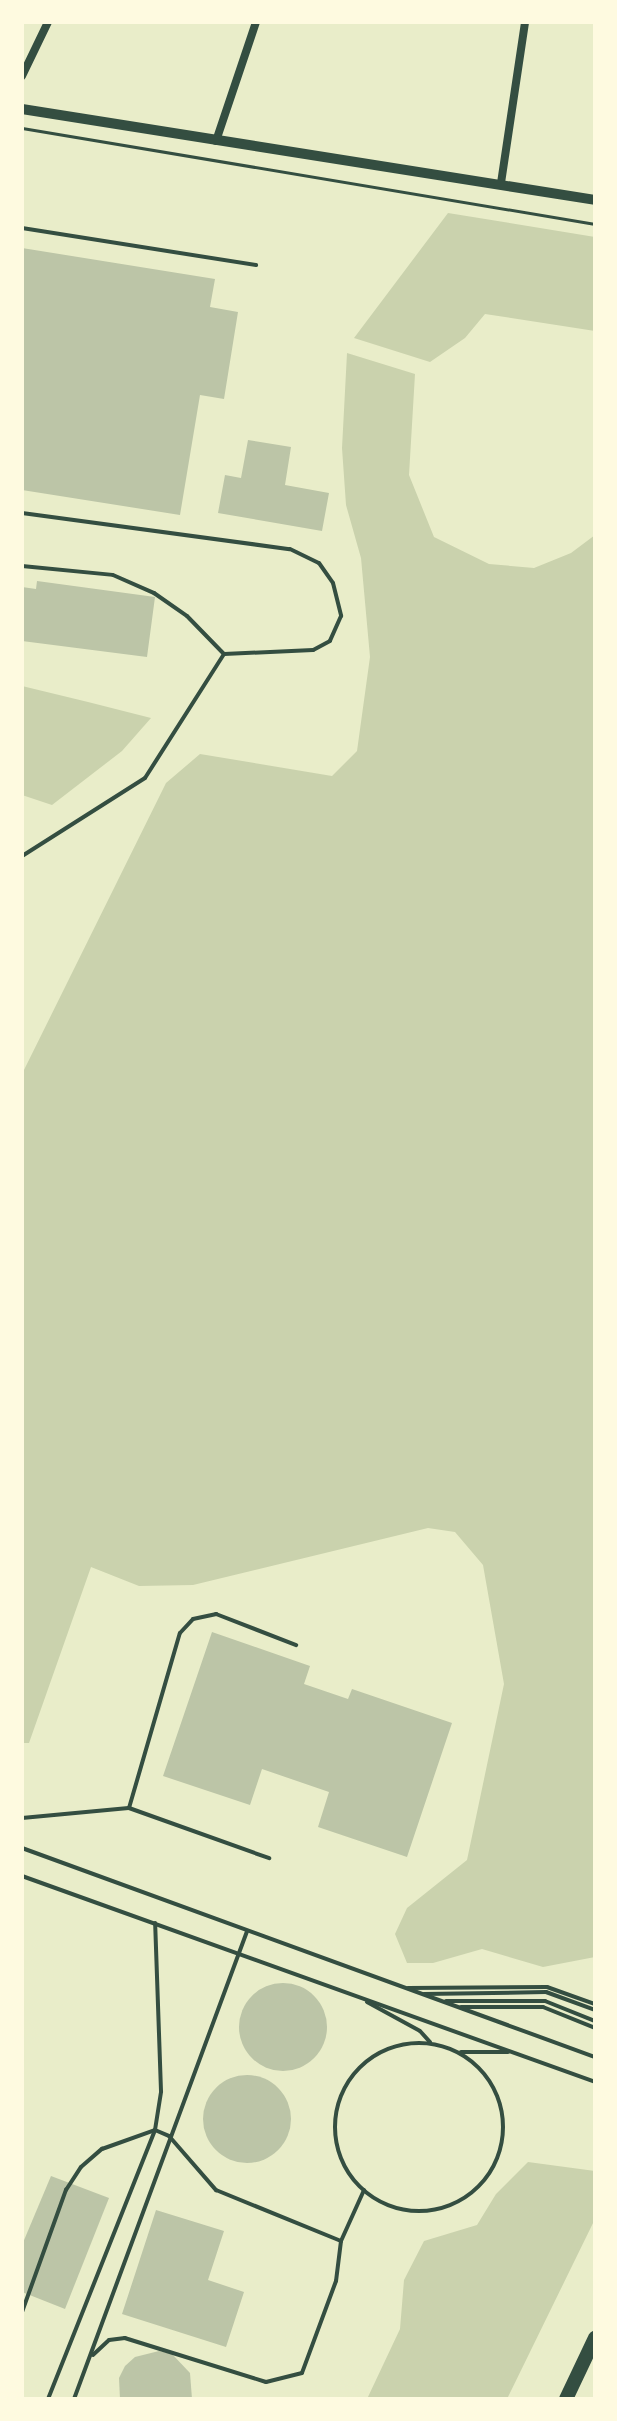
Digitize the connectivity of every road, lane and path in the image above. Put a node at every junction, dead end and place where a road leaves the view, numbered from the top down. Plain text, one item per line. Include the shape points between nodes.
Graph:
1 (48, 22) edge
2 (256, 22) edge
3 (525, 22) edge
4 (22, 76) edge
5 (22, 109) edge
6 (22, 128) edge
7 (216, 141) junction
8 (501, 183) junction
9 (595, 200) edge
10 (595, 224) edge
11 (22, 228) edge
12 (256, 265) dead end
13 (22, 513) edge
14 (22, 566) edge
15 (224, 654) junction
16 (22, 856) edge
17 (296, 1645) dead end
18 (129, 1808) junction
19 (22, 1818) edge
20 (22, 1848) edge
21 (269, 1858) dead end
22 (22, 1876) edge
23 (155, 1923) junction
24 (247, 1931) junction
25 (239, 1955) junction
26 (405, 1988) junction
27 (421, 1994) junction
28 (358, 1997) junction
29 (440, 2001) junction
30 (458, 2007) junction
31 (595, 2007) edge
32 (595, 2021) edge
33 (595, 2028) edge
34 (430, 2043) junction
35 (459, 2052) junction
36 (510, 2052) junction
37 (595, 2057) edge
38 (595, 2082) edge
39 (155, 2130) junction
40 (169, 2136) junction
41 (364, 2190) junction
42 (341, 2241) junction
43 (22, 2312) edge
44 (595, 2338) edge
45 (93, 2355) junction
46 (48, 2399) edge
47 (74, 2399) edge
48 (566, 2399) edge

1 - 4 street
2 - 7 street
3 - 8 street
5 - 7 street
6 - 10 path
7 - 8 street
8 - 9 street
11 - 12 lane
13 - 15 lane via 290,549 319,563 333,583 341,616 330,641 313,650
14 - 15 lane via 113,575 176,609
15 - 16 lane via 145,778
17 - 18 lane via 216,1614 193,1619 180,1633
18 - 19 lane
18 - 21 lane
20 - 24 lane
22 - 23 lane
23 - 25 lane
23 - 39 lane via 161,2091
24 - 25 lane
24 - 26 lane
25 - 28 lane
25 - 40 lane
26 - 27 lane
26 - 31 lane via 547,1987
27 - 29 lane
27 - 31 lane via 546,1992
28 - 34 lane via 420,2031
28 - 36 lane
29 - 30 lane
29 - 32 lane via 545,2001
30 - 33 lane via 543,2007
30 - 37 lane
34 - 35 lane
34 - 41 lane via 386,2049 361,2065 344,2088 335,2116 340,2158
35 - 36 lane
35 - 41 lane via 481,2070 497,2095 503,2134 495,2163 478,2187 435,2210 406,2211
36 - 38 lane
39 - 40 lane
39 - 43 lane via 102,2149 81,2167 66,2190
39 - 46 lane
40 - 42 lane via 216,2190
40 - 45 lane
41 - 42 lane
42 - 45 lane via 336,2281 302,2373 266,2382 125,2338 109,2340
44 - 48 main road
45 - 47 lane

